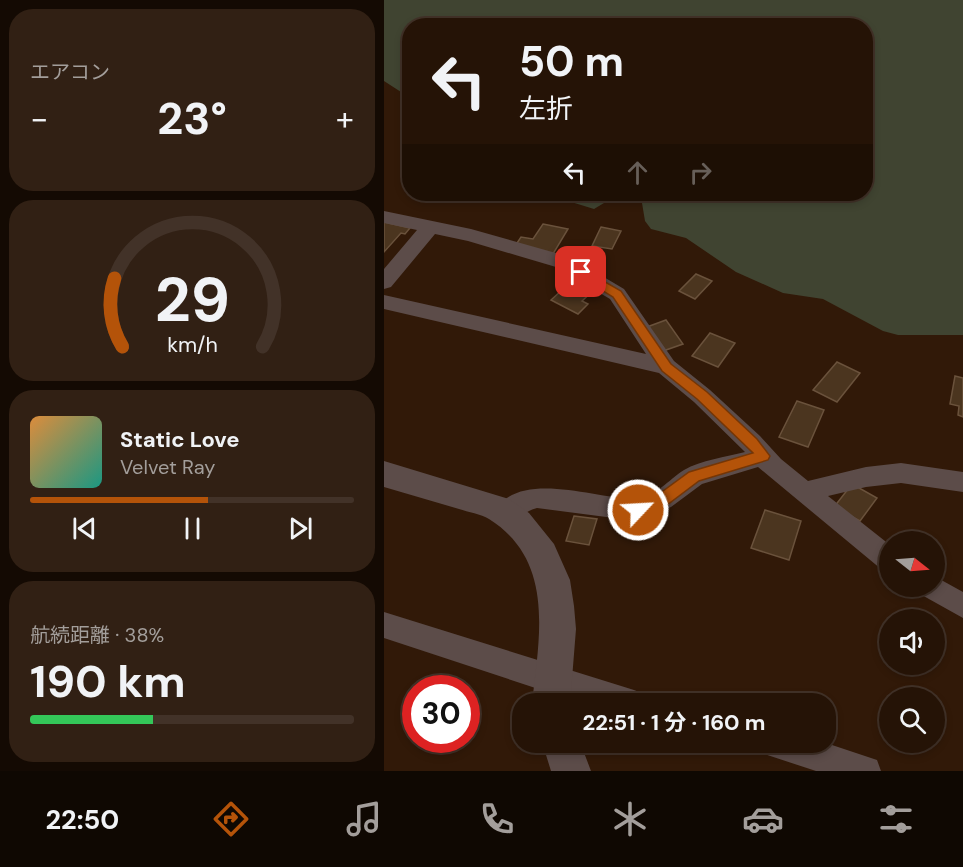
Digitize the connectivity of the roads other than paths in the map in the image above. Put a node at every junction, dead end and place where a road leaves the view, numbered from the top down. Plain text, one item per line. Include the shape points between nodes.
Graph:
1 (384, 217) edge
2 (430, 226) junction
3 (384, 282) edge
4 (384, 302) edge
5 (666, 367) junction
6 (763, 456) junction
7 (384, 474) edge
8 (963, 482) edge
9 (804, 492) junction
10 (506, 514) junction
11 (879, 552) edge
12 (945, 595) edge
13 (963, 606) edge
14 (384, 625) edge
15 (552, 692) edge
16 (565, 753) edge
17 (808, 753) edge
18 (571, 771) edge
19 (866, 771) edge

1 - 2 street
2 - 3 street
2 - 5 street via 563,262 617,294
4 - 5 street
5 - 6 street
6 - 9 street
6 - 10 street via 694,476 662,500 638,510 537,498 520,501
7 - 10 street via 498,508
8 - 9 street via 901,473
9 - 11 street
10 - 15 street via 542,554 554,580 558,630
12 - 13 street
14 - 15 street
16 - 18 street
17 - 19 street

